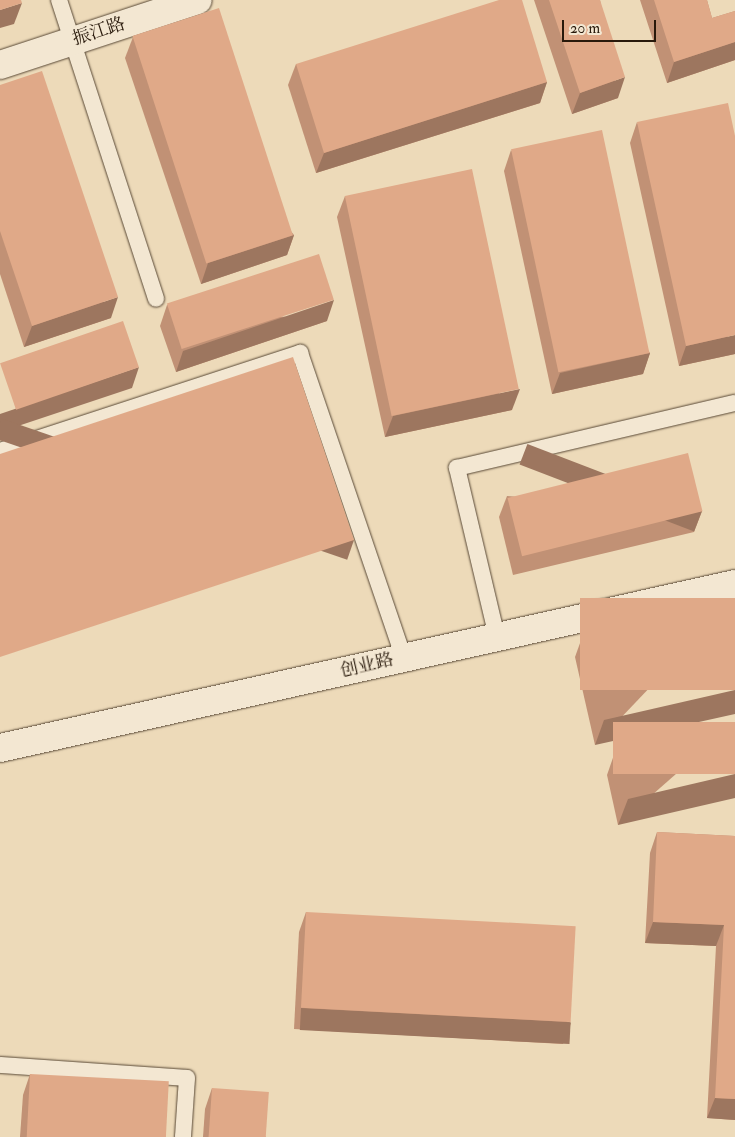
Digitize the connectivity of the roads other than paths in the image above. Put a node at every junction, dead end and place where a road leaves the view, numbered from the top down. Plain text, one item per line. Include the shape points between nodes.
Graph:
1 (59, 0) edge
2 (198, 0) edge
3 (72, 41) junction
4 (0, 65) edge
5 (156, 299) dead end
6 (735, 403) edge
7 (0, 452) edge
8 (735, 584) edge
9 (497, 637) junction
10 (404, 658) junction
11 (0, 748) edge
12 (0, 1065) edge
13 (0, 1075) edge
14 (183, 1137) edge

1 - 3 lane
2 - 3 street, 振江路
3 - 4 street, 振江路
3 - 5 lane
6 - 9 lane via 457,468
7 - 10 lane via 300,353
8 - 9 street, 创业路
9 - 10 street, 创业路
10 - 11 street, 创业路
12 - 13 lane
12 - 14 lane via 187,1078

